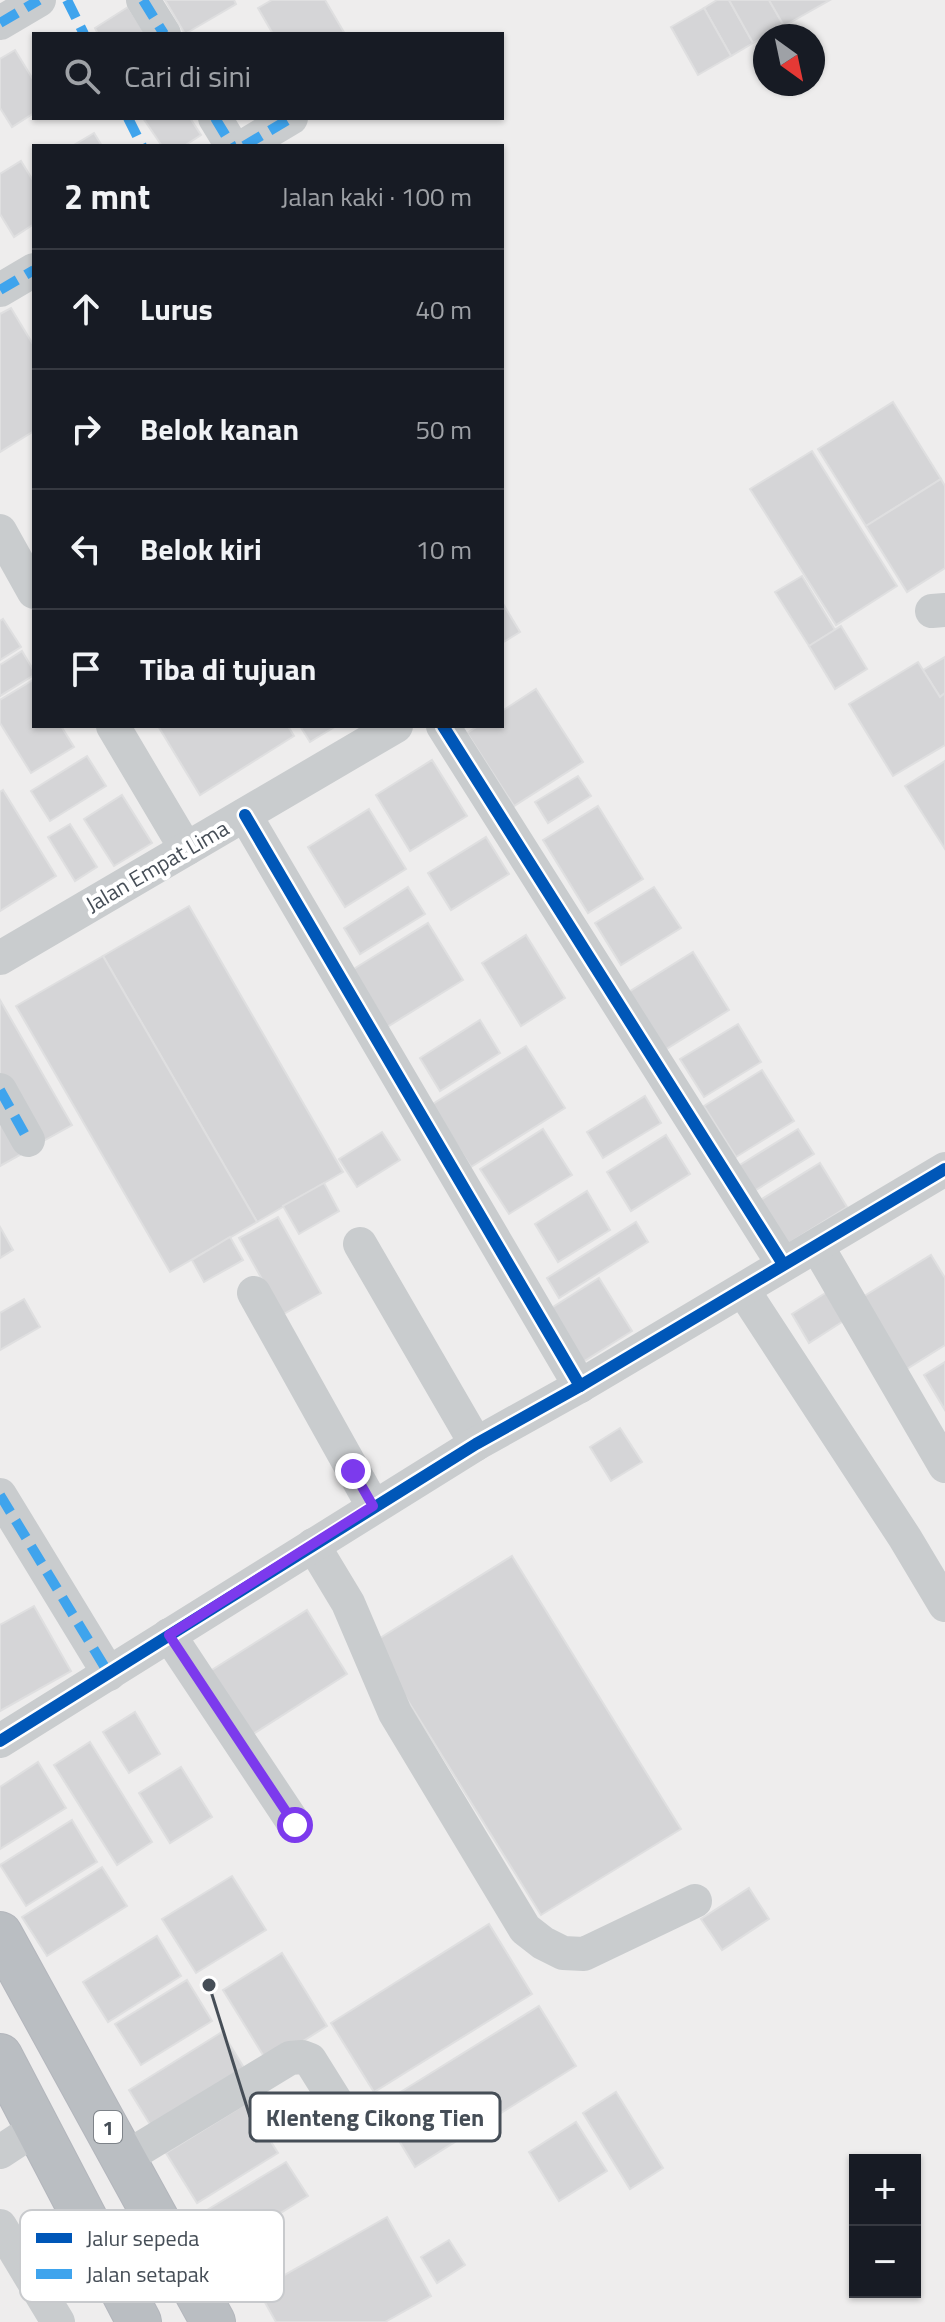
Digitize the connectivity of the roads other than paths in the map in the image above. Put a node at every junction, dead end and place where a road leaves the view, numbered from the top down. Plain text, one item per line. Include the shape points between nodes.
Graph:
1 (39, 0) edge
2 (143, 0) edge
3 (0, 23) edge
4 (163, 32) edge
5 (216, 120) edge
6 (288, 120) edge
7 (231, 144) edge
8 (247, 144) edge
9 (32, 271) edge
10 (0, 290) edge
11 (0, 531) edge
12 (32, 588) edge
13 (114, 728) edge
14 (393, 728) edge
15 (444, 728) edge
16 (245, 815) junction
17 (186, 849) junction
18 (0, 958) edge
19 (0, 1090) edge
20 (28, 1140) dead end
21 (945, 1169) edge
22 (360, 1244) dead end
23 (817, 1246) junction
24 (783, 1264) junction
25 (743, 1290) junction
26 (254, 1293) dead end
27 (580, 1386) junction
28 (476, 1444) junction
29 (945, 1466) edge
30 (0, 1495) edge
31 (373, 1506) junction
32 (313, 1545) junction
33 (945, 1605) edge
34 (169, 1635) junction
35 (109, 1674) junction
36 (0, 1741) edge
37 (295, 1825) dead end
38 (695, 1901) dead end
39 (0, 1934) edge
40 (0, 2056) edge
41 (345, 2116) dead end
42 (38, 2127) junction
43 (0, 2152) edge
44 (125, 2158) junction
45 (81, 2210) edge
46 (152, 2210) edge
47 (0, 2226) edge
48 (20, 2259) edge
49 (46, 2302) edge
50 (129, 2302) edge
51 (199, 2302) edge
52 (208, 2320) edge
53 (58, 2322) edge
54 (139, 2322) edge

1 - 3 street
2 - 4 street
5 - 7 street
6 - 8 street
9 - 10 street
11 - 12 street
13 - 17 street
14 - 16 street, Jalan Empat Lima
15 - 24 street
16 - 17 street, Jalan Empat Lima
16 - 27 street
17 - 18 street, Jalan Empat Lima
19 - 20 street
21 - 23 street
22 - 28 street
23 - 24 street
23 - 29 street
24 - 25 street
25 - 27 street
25 - 33 street
26 - 31 street
27 - 28 street
28 - 31 street
30 - 35 street
31 - 32 street
32 - 34 street
32 - 38 street via 348,1603 395,1713 525,1929 563,1953 584,1954
34 - 35 street
34 - 37 street
35 - 36 street
39 - 44 highway, 1
40 - 42 highway
41 - 44 street via 310,2060 290,2058
42 - 43 street
42 - 45 highway
44 - 46 highway, 1
47 - 48 street
49 - 53 street
50 - 54 highway
51 - 52 highway, 1

